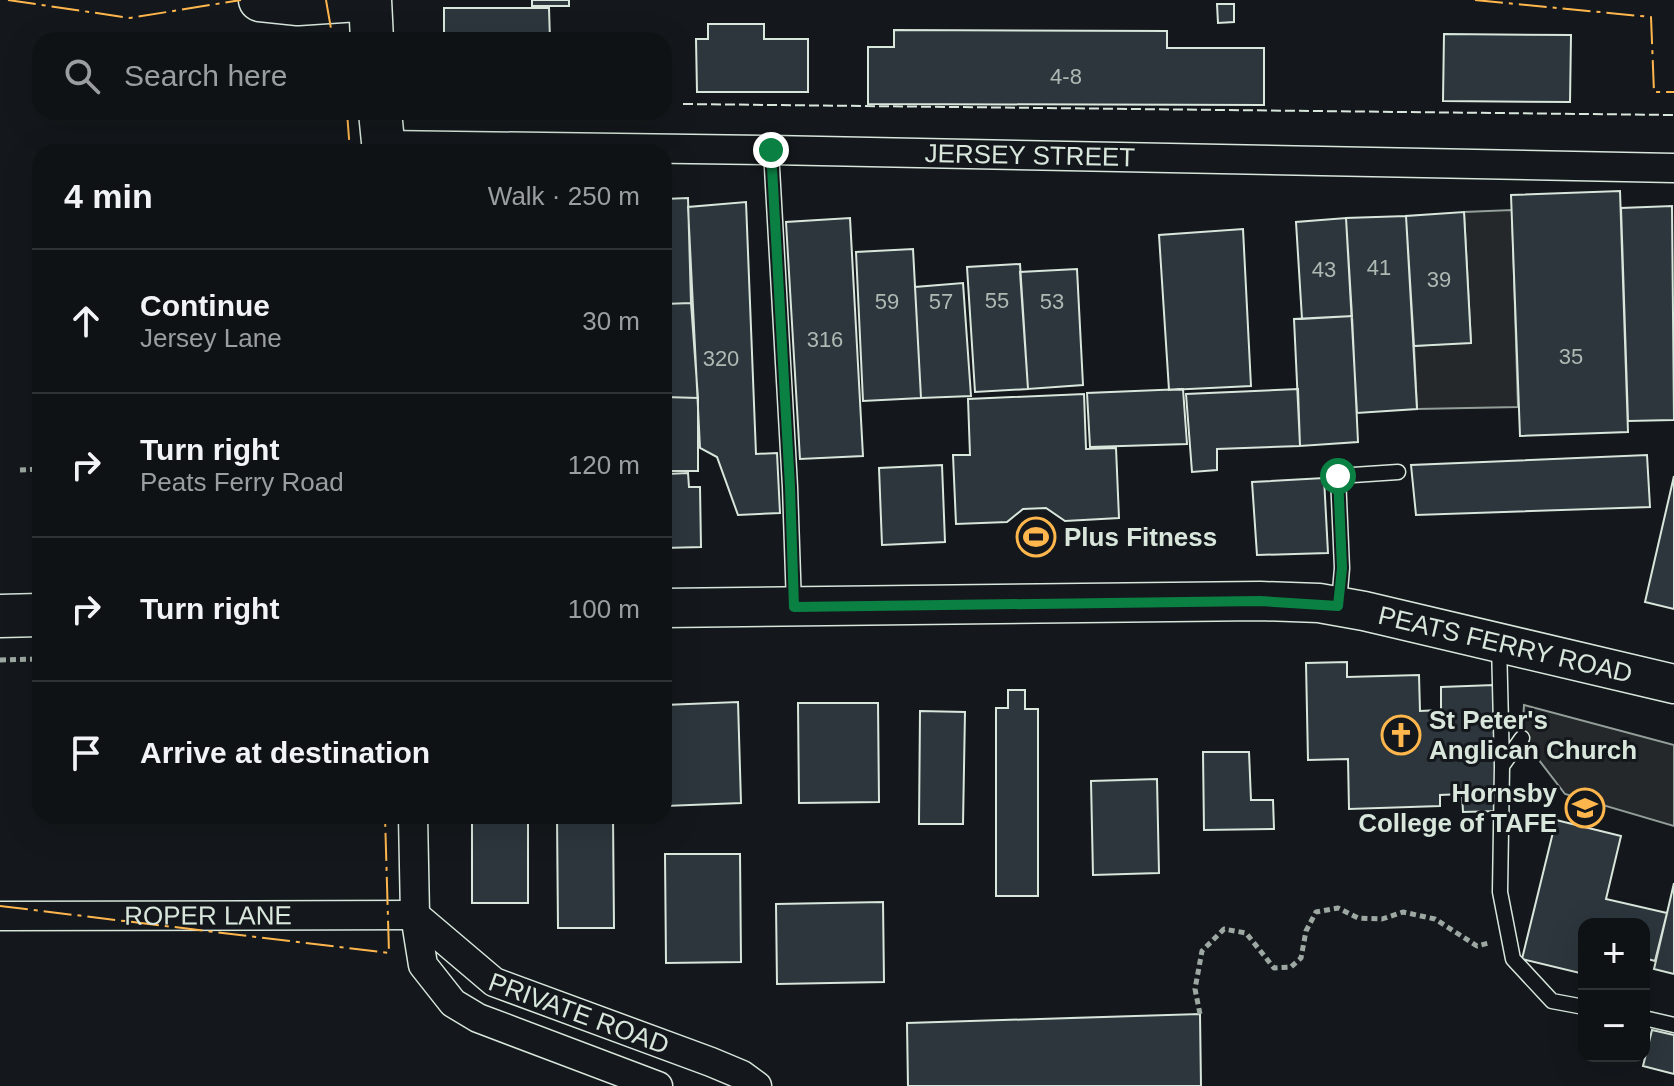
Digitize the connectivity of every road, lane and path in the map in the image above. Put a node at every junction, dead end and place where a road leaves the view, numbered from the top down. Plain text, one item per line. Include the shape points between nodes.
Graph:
1 (260, 0) edge
2 (358, 0) edge
3 (370, 0) edge
4 (372, 32) edge
5 (383, 136) edge
6 (605, 144) edge
7 (672, 146) edge
8 (771, 150) junction
9 (1674, 168) edge
10 (32, 469) edge
11 (20, 470) dead end
12 (1398, 472) dead end
13 (1338, 606) junction
14 (794, 607) junction
15 (672, 608) edge
16 (32, 615) edge
17 (0, 616) edge
18 (1499, 643) junction
19 (32, 659) edge
20 (0, 660) edge
21 (1674, 684) edge
22 (1522, 738) dead end
23 (1502, 766) junction
24 (413, 824) edge
25 (415, 915) junction
26 (0, 916) edge
27 (1506, 921) junction
28 (1578, 1006) edge
29 (1200, 1014) dead end
30 (1650, 1019) edge
31 (1674, 1025) edge
32 (658, 1086) edge
33 (757, 1086) edge

1 - 2 main road
3 - 4 main road
5 - 6 street, JERSEY STREET
7 - 8 street, JERSEY STREET
8 - 9 street, JERSEY STREET
8 - 14 lane
10 - 11 path
12 - 13 lane via 1338,476
13 - 14 main road, PEATS FERRY ROAD via 1260,601
13 - 18 main road, PEATS FERRY ROAD
14 - 15 main road, PEATS FERRY ROAD
16 - 17 main road
18 - 21 main road, PEATS FERRY ROAD
18 - 23 lane
19 - 20 path
22 - 23 lane
23 - 27 lane via 1500,892
24 - 25 street
25 - 26 street, ROPER LANE
25 - 32 street via 423,965 453,1003 478,1018
25 - 33 street, PRIVATE ROAD via 494,982 711,1062
27 - 28 lane via 1513,959 1552,1001
27 - 29 path via 1493,942 1477,946 1435,919 1403,912 1382,919 1358,918 1338,908 1316,912 1301,958 1291,967 1274,968 1246,933 1224,929 1202,951 1195,989
30 - 31 lane

